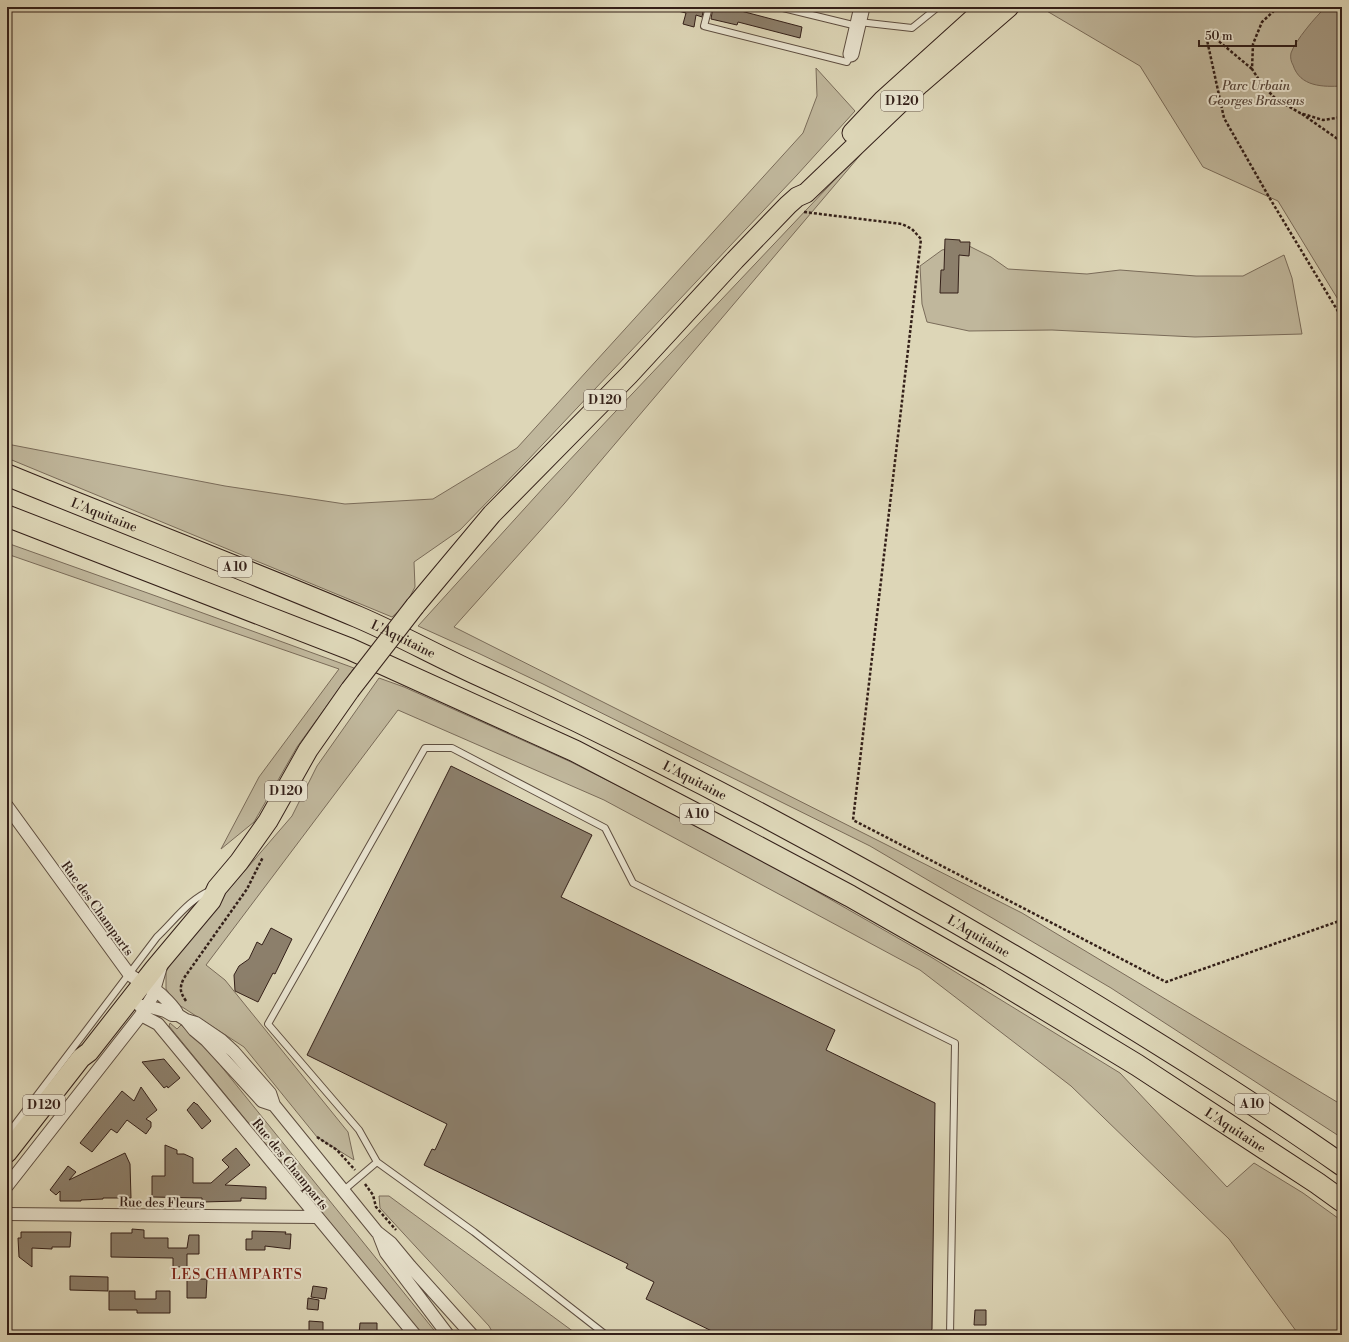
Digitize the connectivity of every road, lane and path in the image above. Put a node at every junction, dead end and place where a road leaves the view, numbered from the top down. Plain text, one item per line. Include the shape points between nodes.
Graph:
1 (709, 7) edge
2 (779, 7) edge
3 (862, 7) edge
4 (938, 7) edge
5 (986, 7) edge
6 (1009, 7) edge
7 (1278, 7) edge
8 (858, 24) junction
9 (851, 54) joint
10 (1252, 69) junction
11 (1300, 113) junction
12 (1342, 117) edge
13 (1342, 142) edge
14 (793, 201) junction
15 (1342, 318) edge
16 (7, 475) edge
17 (7, 516) edge
18 (7, 806) edge
19 (217, 888) junction
20 (1342, 920) edge
21 (140, 982) junction
22 (123, 1009) junction
23 (144, 1010) junction
24 (182, 1018) junction
25 (80, 1058) junction
26 (312, 1131) dead end
27 (7, 1135) edge
28 (7, 1153) edge
29 (377, 1162) junction
30 (1342, 1165) edge
31 (360, 1177) junction
32 (7, 1186) edge
33 (344, 1190) junction
34 (1342, 1201) edge
35 (7, 1214) edge
36 (317, 1217) junction
37 (377, 1232) junction
38 (401, 1236) dead end
39 (415, 1335) edge
40 (448, 1335) edge
41 (472, 1335) edge
42 (606, 1335) edge
43 (950, 1335) edge

1 - 9 lane via 704,26 846,62
2 - 8 lane
3 - 8 street
4 - 8 lane via 912,28
5 - 14 main road, D 120 via 883,100 801,185
6 - 14 main road, D 120 via 920,84 806,193
7 - 10 path via 1262,22 1253,44
8 - 9 street
10 - 11 path via 1263,86 1276,99
10 - 15 path via 1209,33 1207,40 1224,118
11 - 12 path via 1323,120
11 - 13 path
14 - 19 main road, D 120, bridge via 629,376 492,514 415,606 350,690 308,750 276,810
14 - 20 path via 798,212 902,224 912,229 921,239 853,820 1166,982
16 - 30 highway, L'Aquitaine / A 10 via 362,619 693,778 913,897 1006,952 1169,1050
17 - 34 highway, L'Aquitaine / A 10 via 350,649 575,751 850,896 990,976 1137,1066
18 - 21 street, Rue des Champarts
19 - 21 main road via 211,901
19 - 21 main road, D 120 via 204,896
21 - 22 main road
21 - 23 street
21 - 24 street, Rue des Champarts via 176,1010
21 - 25 main road, D 120 via 84,1047
21 - 27 lane
22 - 23 street, Rue des Champarts via 132,1006
22 - 25 main road via 89,1052
23 - 24 street, Rue des Champarts via 165,1011
23 - 32 street
23 - 36 street, Rue des Champarts
24 - 33 street, Rue des Champarts via 202,1026 234,1052 270,1093 274,1105
25 - 28 main road, D 120
26 - 31 path via 337,1150
29 - 31 lane
29 - 42 lane via 474,1232
29 - 43 lane via 359,1130 268,1024 425,748 452,748 605,828 633,883 955,1043
31 - 33 lane
31 - 38 path via 373,1195 376,1207
33 - 37 street, Rue des Champarts
35 - 36 street, Rue des Fleurs
36 - 39 street, Rue des Champarts
37 - 40 street, Rue des Champarts via 386,1253
37 - 41 street, Rue des Champarts via 391,1243

